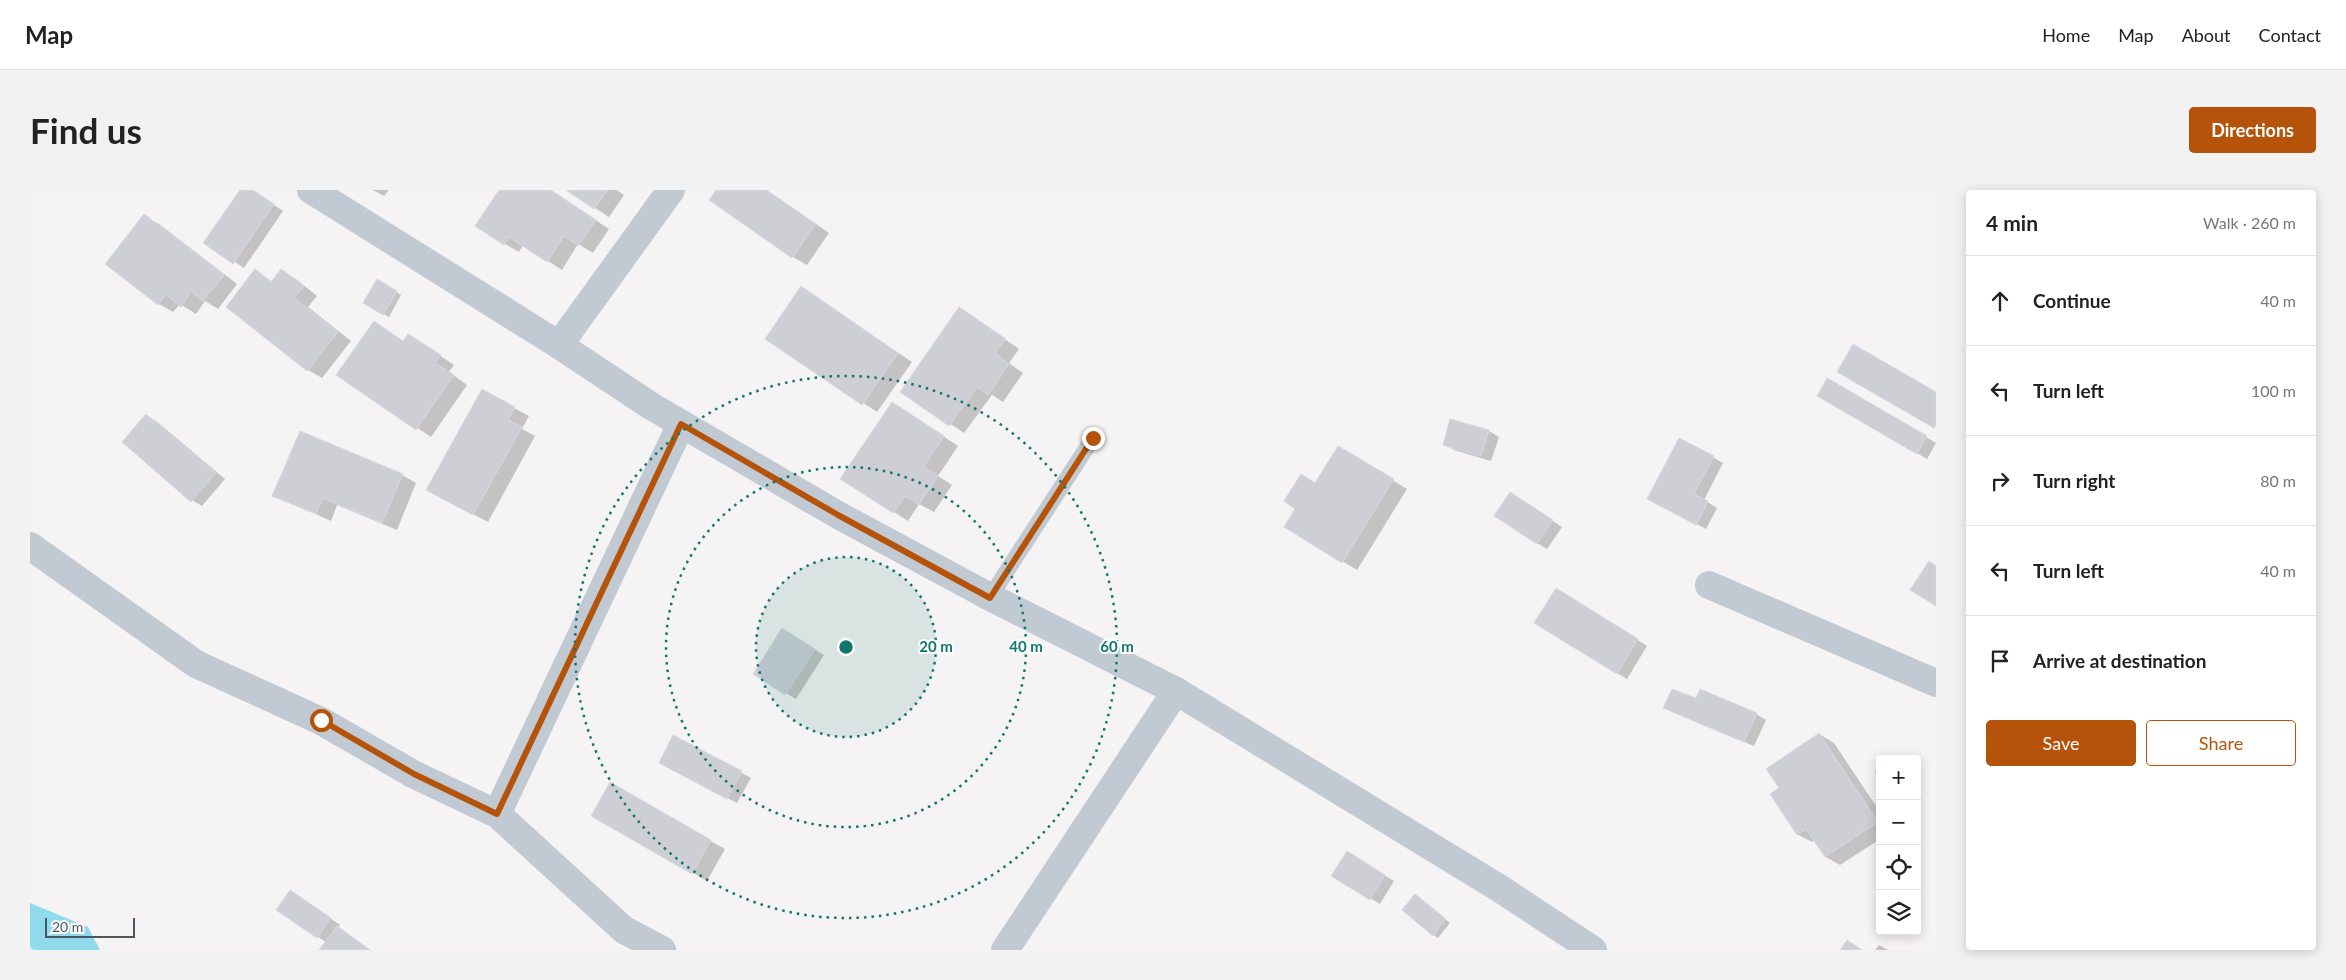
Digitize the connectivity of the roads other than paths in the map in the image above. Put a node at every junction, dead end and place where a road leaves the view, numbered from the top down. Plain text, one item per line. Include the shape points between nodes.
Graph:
1 (311, 190) edge
2 (671, 190) edge
3 (559, 345) junction
4 (681, 424) junction
5 (1093, 438) dead end
6 (30, 546) edge
7 (1709, 585) dead end
8 (990, 598) junction
9 (1936, 683) edge
10 (1176, 691) junction
11 (497, 814) junction
12 (662, 950) edge
13 (1005, 950) edge
14 (1593, 950) edge

1 - 3 street
2 - 3 street
3 - 4 street
4 - 8 street
4 - 11 street
5 - 8 lane
6 - 11 street via 196,664 321,720 414,774
7 - 9 street
8 - 10 street
10 - 13 street
10 - 14 street via 1499,888
11 - 12 street via 624,930

